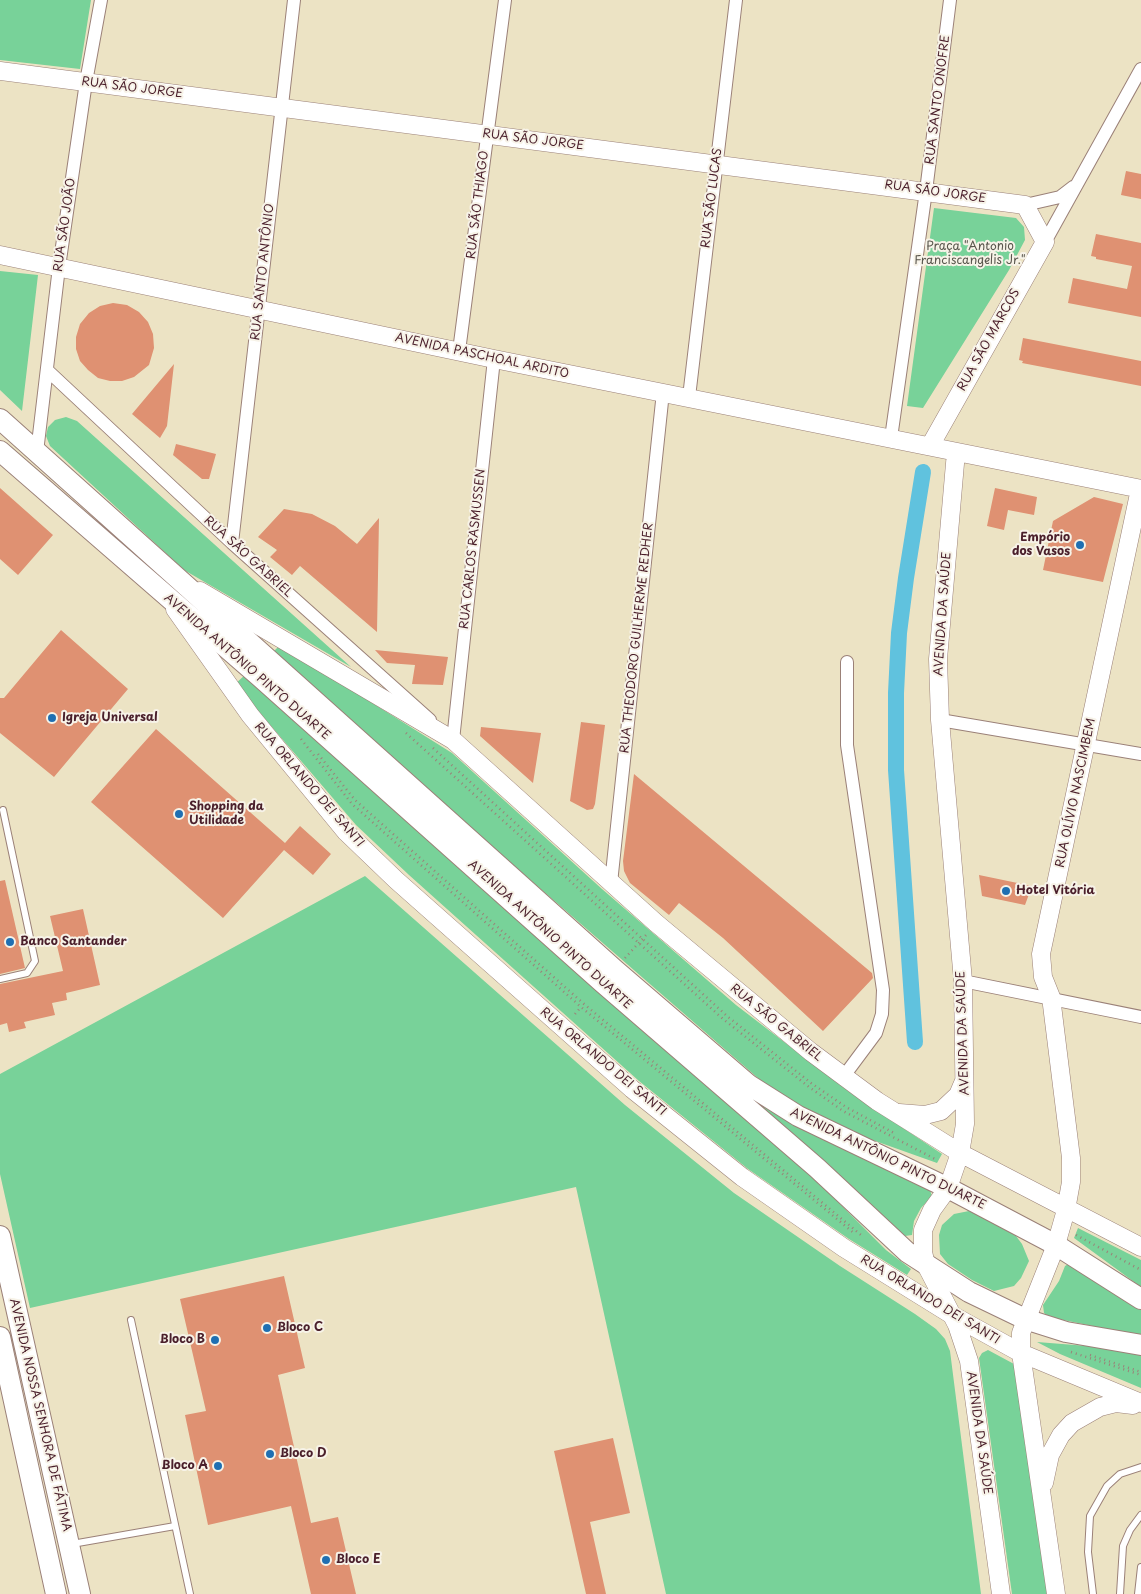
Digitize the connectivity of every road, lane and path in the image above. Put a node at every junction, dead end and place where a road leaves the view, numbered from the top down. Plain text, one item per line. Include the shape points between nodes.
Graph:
1 (101, 0) edge
2 (294, 0) edge
3 (505, 0) edge
4 (736, 0) edge
5 (950, 0) edge
6 (1141, 69) edge
7 (0, 71) edge
8 (86, 82) junction
9 (282, 107) junction
10 (487, 134) junction
11 (716, 164) junction
12 (1078, 182) junction
13 (926, 191) junction
14 (1025, 205) junction
15 (1045, 242) junction
16 (3, 256) edge
17 (59, 266) junction
18 (259, 309) junction
19 (459, 351) junction
20 (494, 358) junction
21 (47, 370) junction
22 (663, 392) junction
23 (689, 397) junction
24 (0, 418) edge
25 (942, 423) junction
26 (891, 438) junction
27 (930, 446) junction
28 (37, 452) junction
29 (956, 452) junction
30 (3, 457) edge
31 (1141, 489) edge
32 (232, 543) junction
33 (178, 578) junction
34 (167, 597) junction
35 (847, 662) dead end
36 (940, 720) junction
37 (404, 731) dead end
38 (453, 740) junction
39 (1087, 745) junction
40 (431, 746) dead end
41 (1141, 754) edge
42 (3, 810) dead end
43 (611, 883) junction
44 (653, 928) dead end
45 (642, 940) junction
46 (638, 944) junction
47 (624, 959) dead end
48 (0, 979) edge
49 (963, 981) junction
50 (1051, 997) junction
51 (590, 998) dead end
52 (584, 1004) junction
53 (581, 1007) junction
54 (575, 1014) dead end
55 (1141, 1017) edge
56 (844, 1076) junction
57 (965, 1076) junction
58 (891, 1110) junction
59 (956, 1162) junction
60 (948, 1188) junction
61 (1066, 1210) junction
62 (0, 1236) edge
63 (862, 1236) dead end
64 (863, 1240) dead end
65 (1056, 1245) junction
66 (1141, 1247) edge
67 (926, 1265) junction
68 (1141, 1298) edge
69 (952, 1315) junction
70 (1025, 1319) junction
71 (131, 1320) dead end
72 (1, 1344) edge
73 (1141, 1345) edge
74 (1067, 1351) dead end
75 (1021, 1353) junction
76 (1141, 1375) edge
77 (1141, 1405) edge
78 (1141, 1466) edge
79 (1042, 1498) junction
80 (1141, 1515) edge
81 (175, 1526) junction
82 (69, 1545) junction
83 (1141, 1567) edge
84 (56, 1594) edge
85 (80, 1594) edge
86 (190, 1594) edge
87 (1001, 1594) edge
88 (1056, 1594) edge
89 (1093, 1594) edge
90 (1120, 1594) edge
91 (1138, 1594) edge

1 - 8 street, RUA SÃO JOÃO
2 - 9 street, RUA SANTO ANTÔNIO
3 - 10 street, RUA SÃO THIAGO
4 - 11 street, RUA SÃO LUCAS
5 - 13 street, RUA SANTO ONOFRE
6 - 12 street, RUA SÃO MARCOS
7 - 8 main road, RUA SÃO JORGE
8 - 9 main road, RUA SÃO JORGE
8 - 17 street, RUA SÃO JOÃO
9 - 10 main road, RUA SÃO JORGE
9 - 18 street, RUA SANTO ANTÔNIO
10 - 11 main road, RUA SÃO JORGE
10 - 19 street, RUA SÃO THIAGO
11 - 13 main road, RUA SÃO JORGE
11 - 23 street, RUA SÃO LUCAS
12 - 14 street, RUA SÃO MARCOS via 1060,197
12 - 15 street, RUA SÃO MARCOS
13 - 14 main road, RUA SÃO JORGE
13 - 26 street, RUA SANTO ONOFRE
14 - 15 main road
15 - 25 main road, RUA SÃO MARCOS
16 - 17 main road, AVENIDA PASCHOAL ARDITO
17 - 18 main road, AVENIDA PASCHOAL ARDITO
17 - 21 street, RUA SÃO JOÃO
18 - 19 main road, AVENIDA PASCHOAL ARDITO
18 - 32 street, RUA SANTO ANTÔNIO
19 - 20 main road, AVENIDA PASCHOAL ARDITO
20 - 22 main road, AVENIDA PASCHOAL ARDITO
20 - 38 street, RUA CARLOS RASMUSSEN
21 - 28 street, RUA SÃO JOÃO
21 - 32 street, RUA SÃO GABRIEL
22 - 23 main road, AVENIDA PASCHOAL ARDITO
22 - 43 street, RUA THEODORO GUILHERME REDHER
23 - 26 main road, AVENIDA PASCHOAL ARDITO
24 - 28 main road, AVENIDA ANTÔNIO PINTO DUARTE
25 - 27 main road, RUA SÃO MARCOS
25 - 29 main road via 943,436
26 - 27 main road, AVENIDA PASCHOAL ARDITO
27 - 29 main road, AVENIDA PASCHOAL ARDITO
28 - 33 main road, AVENIDA ANTÔNIO PINTO DUARTE
29 - 31 main road, AVENIDA PASCHOAL ARDITO
29 - 36 main road, AVENIDA DA SAÚDE via 938,659
30 - 34 main road, AVENIDA ANTÔNIO PINTO DUARTE
31 - 39 main road, RUA OLÍVIO NASCIMBEM
32 - 38 street, RUA SÃO GABRIEL
33 - 38 main road, RUA SÃO GABRIEL
33 - 60 main road, AVENIDA ANTÔNIO PINTO DUARTE via 615,970 749,1085 825,1130
34 - 67 main road, AVENIDA ANTÔNIO PINTO DUARTE via 817,1168 888,1236
34 - 69 main road, RUA ORLANDO DEI SANTI via 250,716 346,832 396,880 632,1089 742,1177 844,1248
35 - 56 street via 847,745 883,990 882,1014 876,1033
36 - 39 street
36 - 49 main road, AVENIDA DA SAÚDE
37 - 46 path
38 - 43 main road, RUA SÃO GABRIEL
39 - 41 street
39 - 50 main road, RUA OLÍVIO NASCIMBEM via 1041,954 1043,977
40 - 45 path
42 - 48 lane via 35,961 27,973
43 - 56 main road, RUA SÃO GABRIEL via 742,996
44 - 45 path
45 - 46 path
45 - 59 path via 727,1016 811,1083 846,1107
46 - 47 path
46 - 59 path via 723,1019 809,1088 843,1111
49 - 50 street
49 - 57 main road, AVENIDA DA SAÚDE
50 - 55 street
50 - 61 main road, RUA OLÍVIO NASCIMBEM via 1071,1158
51 - 52 path
52 - 53 path
52 - 53 path via 356,800 301,736 352,804
52 - 63 path
53 - 54 path
53 - 64 path
56 - 58 main road, RUA SÃO GABRIEL
57 - 58 main road via 958,1095 942,1110 915,1115
57 - 59 main road, AVENIDA DA SAÚDE via 965,1124
58 - 59 main road, RUA SÃO GABRIEL
59 - 60 main road, AVENIDA DA SAÚDE
59 - 61 main road, RUA SÃO GABRIEL
60 - 65 main road, AVENIDA ANTÔNIO PINTO DUARTE
60 - 67 main road, AVENIDA DA SAÚDE via 923,1230
61 - 65 main road, RUA OLÍVIO NASCIMBEM
61 - 66 main road, RUA SÃO GABRIEL
62 - 82 main road, AVENIDA NOSSA SENHORA DE FÁTIMA
65 - 68 main road, AVENIDA ANTÔNIO PINTO DUARTE
65 - 70 main road
67 - 69 main road, AVENIDA DA SAÚDE
67 - 70 main road, AVENIDA ANTÔNIO PINTO DUARTE via 969,1292
69 - 75 main road, RUA ORLANDO DEI SANTI
69 - 87 main road, AVENIDA DA SAÚDE via 969,1361
70 - 73 main road, AVENIDA ANTÔNIO PINTO DUARTE via 1066,1332
70 - 75 main road via 1020,1335
71 - 81 lane
72 - 84 main road, AVENIDA NOSSA SENHORA DE FÁTIMA
74 - 76 path
75 - 77 main road, RUA ORLANDO DEI SANTI
75 - 79 main road
77 - 79 main road via 1116,1403 1100,1406 1072,1423 1050,1455
78 - 89 lane via 1120,1474 1107,1486 1090,1516 1088,1552
79 - 88 main road
80 - 90 lane via 1124,1546
81 - 82 lane
81 - 86 lane
82 - 85 main road, AVENIDA NOSSA SENHORA DE FÁTIMA
83 - 91 lane

